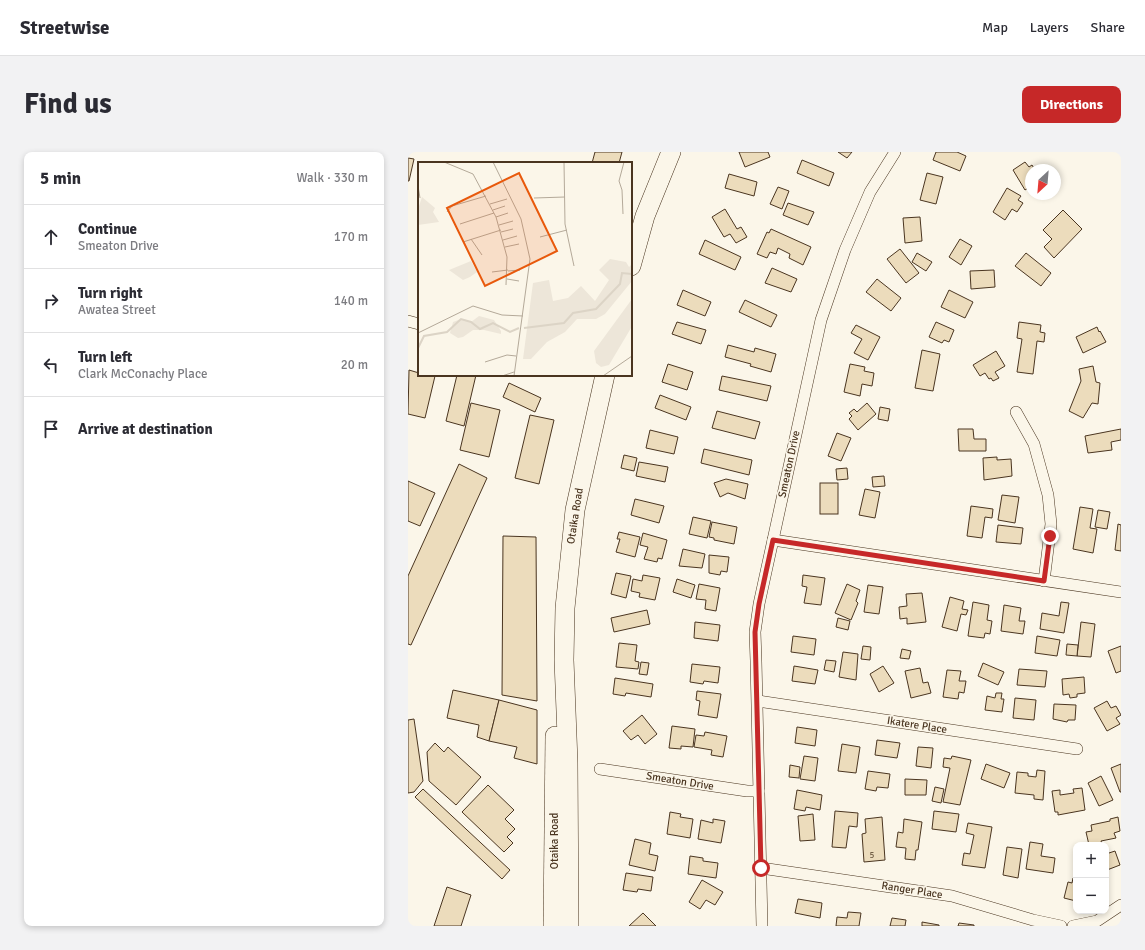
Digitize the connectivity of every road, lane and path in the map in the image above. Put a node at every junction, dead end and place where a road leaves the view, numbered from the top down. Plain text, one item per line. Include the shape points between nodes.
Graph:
1 (671, 152) edge
2 (895, 152) edge
3 (632, 262) edge
4 (408, 321) edge
5 (418, 324) edge
6 (605, 376) edge
7 (1016, 412) dead end
8 (773, 540) junction
9 (1044, 581) junction
10 (1121, 592) edge
11 (564, 660) junction
12 (758, 701) junction
13 (1077, 749) dead end
14 (600, 768) dead end
15 (759, 791) junction
16 (761, 868) junction
17 (1121, 905) edge
18 (553, 926) edge
19 (569, 926) edge
20 (762, 926) edge
21 (1061, 926) edge
22 (1073, 926) edge

1 - 3 highway via 653,196
2 - 8 street, Smeaton Drive via 870,192 826,303
4 - 5 street
6 - 11 highway, Otaika Road via 575,510 565,608
7 - 9 street via 1034,444 1048,495 1051,524
8 - 9 street
8 - 12 street, Smeaton Drive via 755,632
9 - 10 street
11 - 18 highway, Otaika Road via 556,707
11 - 19 highway, Otaika Road
12 - 13 street, Ikatere Place
12 - 15 street, Smeaton Drive
14 - 15 street, Smeaton Drive
15 - 16 street, Smeaton Drive
16 - 20 street, Smeaton Drive
16 - 21 street, Ranger Place via 952,896
17 - 22 street via 1097,921

